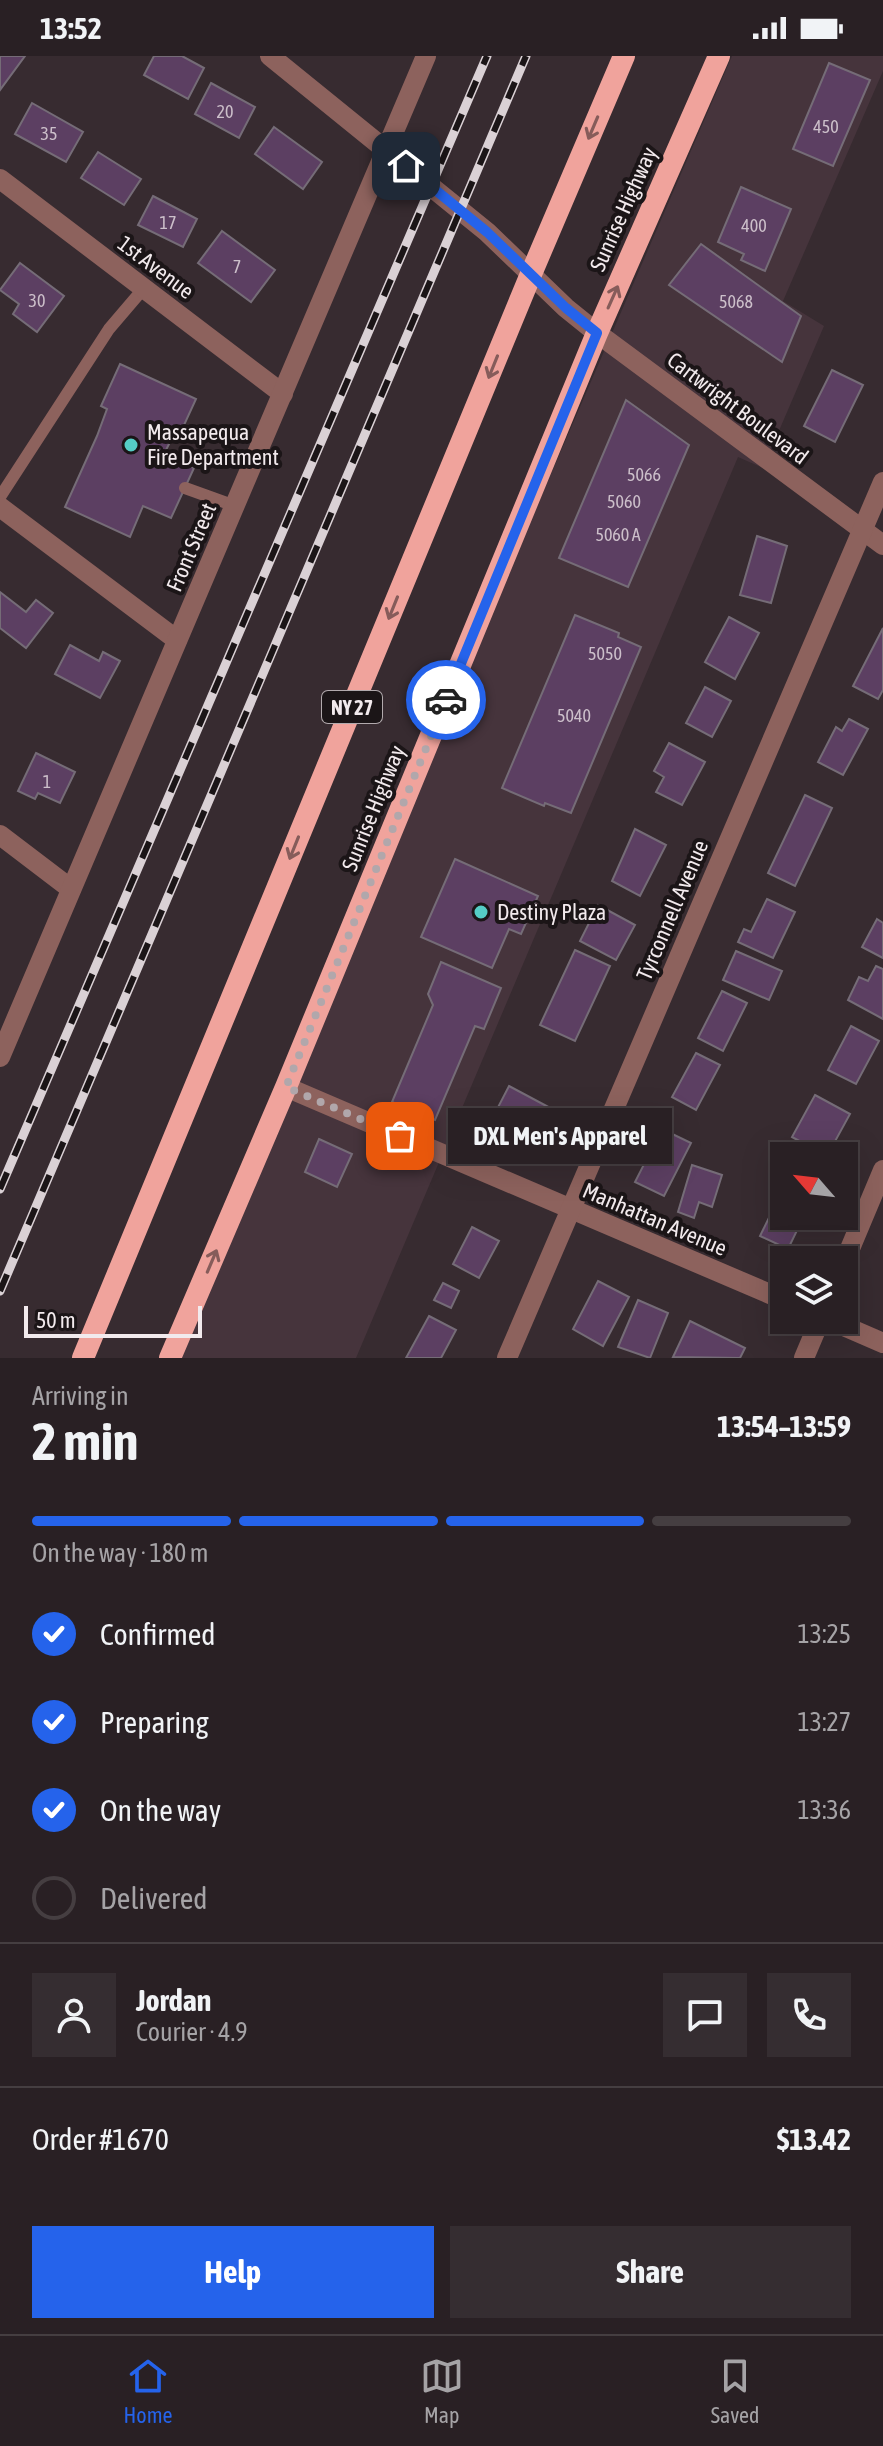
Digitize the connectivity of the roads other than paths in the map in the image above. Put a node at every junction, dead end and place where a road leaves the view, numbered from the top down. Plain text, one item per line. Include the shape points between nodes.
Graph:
1 (270, 56) edge
2 (426, 56) edge
3 (624, 56) edge
4 (719, 56) edge
5 (386, 150) junction
6 (0, 179) edge
7 (531, 274) junction
8 (144, 288) junction
9 (597, 333) junction
10 (283, 394) junction
11 (883, 482) edge
12 (185, 488) dead end
13 (0, 497) edge
14 (235, 506) junction
15 (0, 507) edge
16 (862, 529) junction
17 (883, 545) edge
18 (177, 640) junction
19 (0, 835) edge
20 (71, 889) junction
21 (0, 1057) edge
22 (286, 1087) junction
23 (883, 1170) edge
24 (570, 1209) junction
25 (851, 1246) edge
26 (770, 1294) edge
27 (858, 1332) edge
28 (814, 1334) edge
29 (883, 1343) edge
30 (83, 1358) edge
31 (170, 1358) edge
32 (507, 1358) edge
33 (804, 1358) edge

1 - 5 street, Cartwright Boulevard
2 - 5 street, Front Street
3 -> 7 highway, NY 27
9 -> 4 highway, Sunrise Highway
5 - 7 street, Cartwright Boulevard
5 - 10 street, Front Street
6 - 8 street, 1st Avenue
7 - 9 street, Cartwright Boulevard
7 -> 30 highway, NY 27
8 - 10 street, 1st Avenue
8 - 13 lane via 109,329
9 - 16 street, Cartwright Boulevard
9 - 22 highway, Sunrise Highway
10 - 14 street, Front Street
11 - 16 street, Tyrconnell Avenue
12 - 14 lane
14 - 18 street, Front Street
15 - 18 street
16 - 17 street, Cartwright Boulevard
16 - 24 street, Tyrconnell Avenue
18 - 20 street, Front Street
19 - 20 street
20 - 21 street, Front Street
22 - 24 street, Manhattan Avenue
31 -> 22 highway, Sunrise Highway
23 - 25 street
24 - 26 street, Manhattan Avenue
24 - 32 street, Tyrconnell Avenue
27 - 29 street
28 - 33 street

